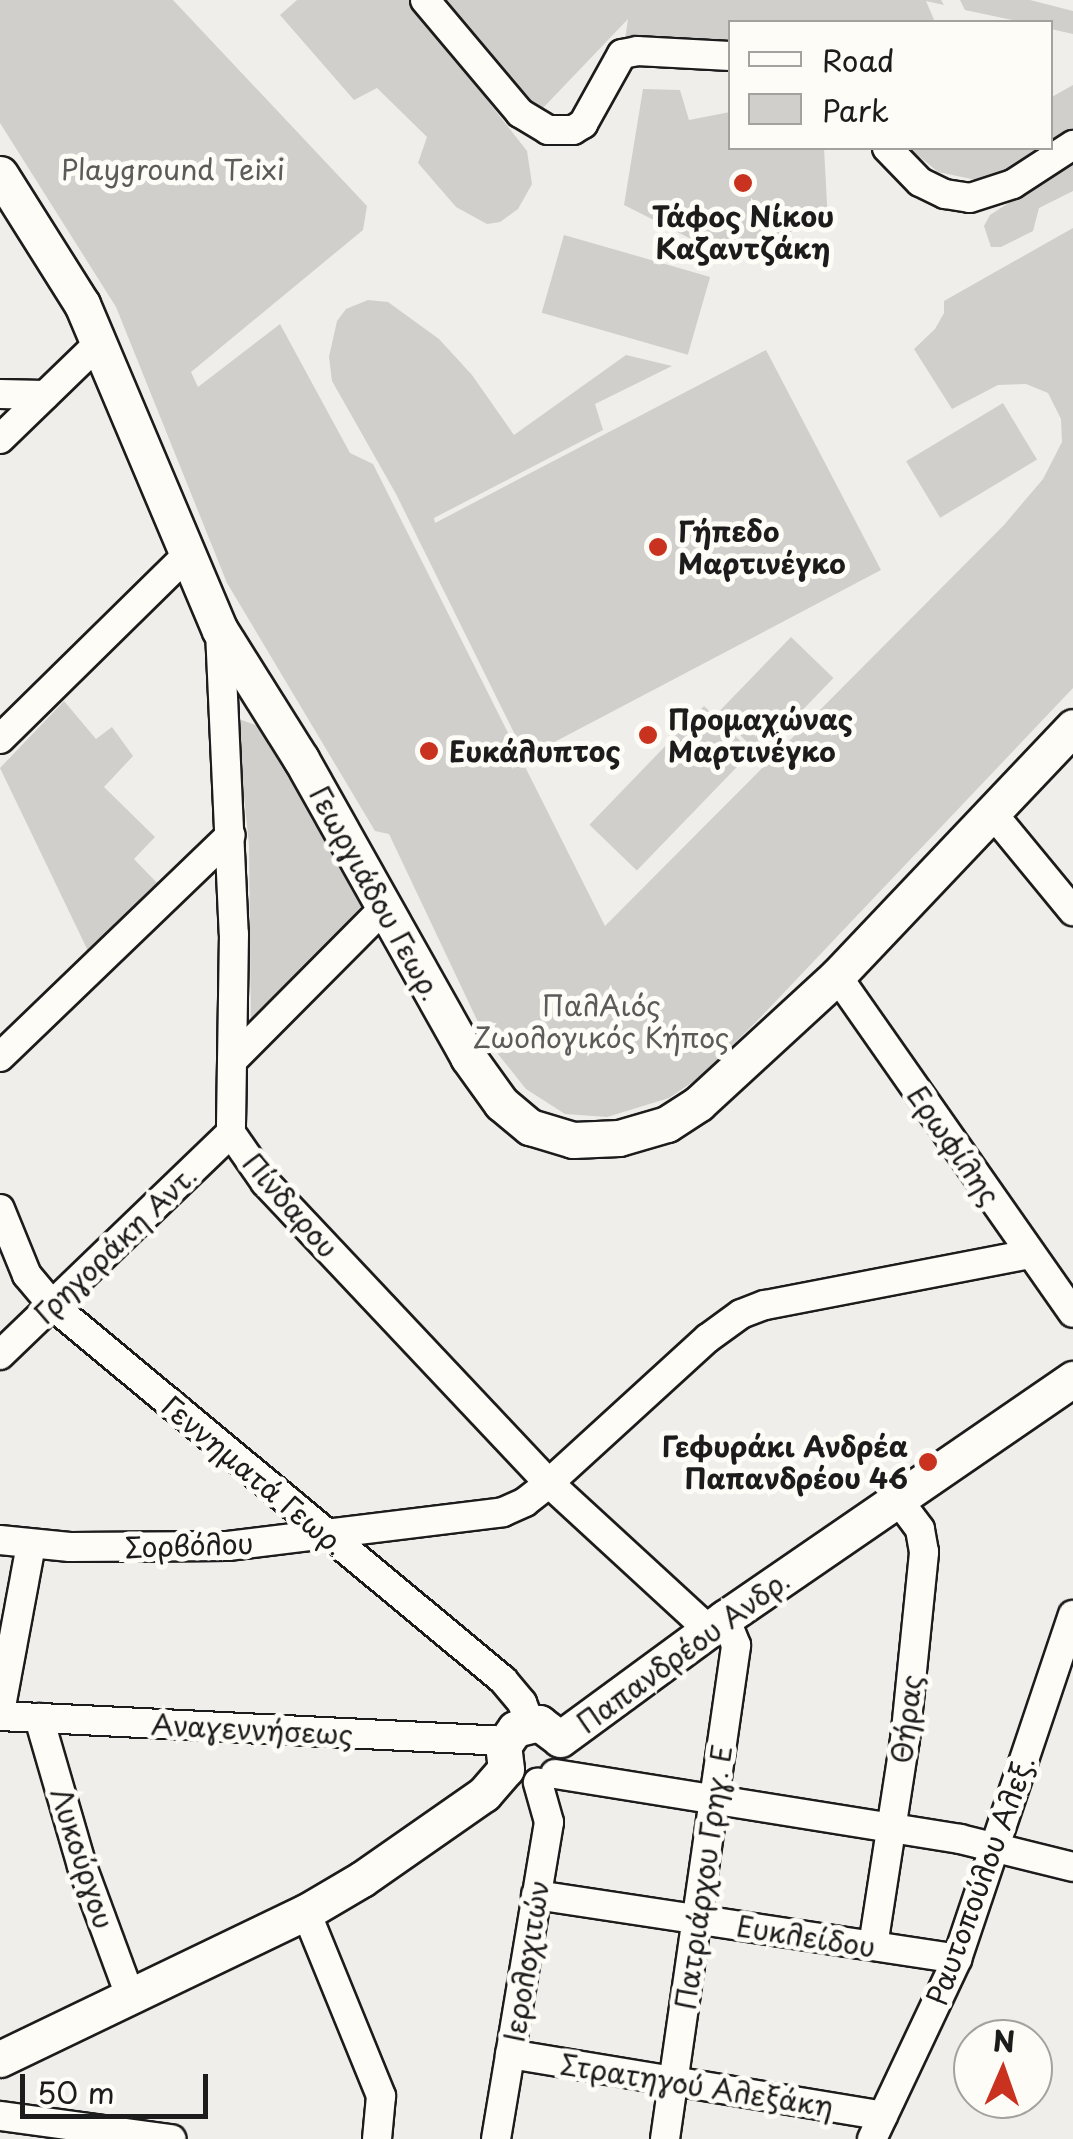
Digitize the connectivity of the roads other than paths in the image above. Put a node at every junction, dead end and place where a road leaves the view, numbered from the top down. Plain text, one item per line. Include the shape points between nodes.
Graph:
1 (425, 0) edge
2 (728, 56) edge
3 (1073, 146) edge
4 (889, 150) edge
5 (0, 174) edge
6 (100, 342) junction
7 (0, 394) edge
8 (45, 395) junction
9 (0, 439) edge
10 (186, 556) junction
11 (220, 630) junction
12 (1073, 727) edge
13 (0, 740) edge
14 (994, 814) junction
15 (231, 835) junction
16 (385, 907) junction
17 (1073, 912) edge
18 (837, 976) junction
19 (0, 1057) edge
20 (232, 1061) junction
21 (231, 1133) junction
22 (0, 1209) edge
23 (1029, 1254) junction
24 (52, 1304) junction
25 (1073, 1313) edge
26 (0, 1354) edge
27 (1073, 1379) edge
28 (549, 1484) junction
29 (897, 1499) junction
30 (326, 1536) junction
31 (0, 1540) edge
32 (32, 1545) junction
33 (1073, 1616) edge
34 (717, 1624) junction
35 (0, 1714) edge
36 (40, 1718) junction
37 (525, 1743) junction
38 (547, 1779) junction
39 (714, 1802) junction
40 (892, 1828) junction
41 (997, 1848) junction
42 (1073, 1867) edge
43 (536, 1896) junction
44 (306, 1912) junction
45 (698, 1919) junction
46 (872, 1946) junction
47 (957, 1959) junction
48 (130, 1996) junction
49 (510, 2054) junction
50 (0, 2059) edge
51 (674, 2082) junction
52 (0, 2116) edge
53 (878, 2127) edge
54 (155, 2138) edge
55 (378, 2139) edge
56 (496, 2139) edge
57 (664, 2139) edge

1 - 2 street via 520,113 548,130 573,130 587,120 622,54
3 - 4 street via 1013,184 970,198 920,182
5 - 6 street, Γεωργιάδου Γεωρ. via 63,268
6 - 8 street
6 - 10 street, Γεωργιάδου Γεωρ.
7 - 8 street
8 - 9 street
10 - 11 street, Γεωργιάδου Γεωρ.
10 - 13 street
11 - 15 street, Πίνδαρου
11 - 16 street, Γεωργιάδου Γεωρ.
12 - 14 street, Γεωργιάδου Γεωρ.
14 - 17 street
14 - 18 street, Γεωργιάδου Γεωρ.
15 - 19 street
15 - 20 street, Πίνδαρου
16 - 18 street, Γεωργιάδου Γεωρ. via 490,1089 522,1121 558,1138 619,1138 682,1116
16 - 20 street
18 - 23 street, Ερωφίλης
20 - 21 street, Πίνδαρου
21 - 24 street, Γρηγοράκη Αντ.
21 - 28 street, Πίνδαρου via 265,1182
22 - 24 street, Γεννηματά Γεωρ. via 27,1274
23 - 25 street, Ερωφίλης
23 - 28 street, Σορβόλου via 742,1314
24 - 26 street, Γρηγοράκη Αντ.
24 - 30 street, Γεννηματά Γεωρ.
27 - 29 street, Παπανδρέου Ανδρ.
28 - 30 street, Σορβόλου via 503,1512
28 - 34 street, Πίνδαρου
29 - 34 street, Παπανδρέου Ανδρ.
29 - 40 street, Θήρας via 924,1545
30 - 32 street, Σορβόλου via 164,1550
30 - 37 street, Γεννηματά Γεωρ. via 503,1680 522,1703
31 - 32 street, Σορβόλου
32 - 35 street
33 - 41 street, Ραυτοπούλου Αλεξ.
34 - 37 street, Παπανδρέου Ανδρ.
34 - 39 street, Πατριάρχου Γρηγ. Ε via 736,1645
35 - 36 street, Αναγεννήσεως
36 - 37 street, Αναγεννήσεως
36 - 48 street, Λυκούργου via 82,1866
37 - 38 street, Ιερολοχιτών via 563,1760
37 - 38 street via 518,1780
37 - 44 street, Παπανδρέου Ανδρ. via 462,1812
38 - 39 street
38 - 43 street, Ιερολοχιτών via 549,1822
39 - 40 street
39 - 45 street, Πατριάρχου Γρηγ. Ε
40 - 41 street
40 - 46 street, Θήρας
41 - 42 street
41 - 47 street, Ραυτοπούλου Αλεξ.
43 - 45 street, Ευκλείδου
43 - 49 street, Ιερολοχιτών
44 - 48 street, Παπανδρέου Ανδρ.
44 - 55 street via 381,2096
45 - 46 street, Ευκλείδου
45 - 51 street, Πατριάρχου Γρηγ. Ε
46 - 47 street, Ευκλείδου
47 - 53 street, Ραυτοπούλου Αλεξ.
48 - 50 street, Παπανδρέου Ανδρ.
49 - 51 street, Στρατηγού Αλεξάκη
49 - 56 street, Ιερολοχιτών
51 - 53 street, Στρατηγού Αλεξάκη
51 - 57 street, Πατριάρχου Γρηγ. Ε
52 - 54 street

